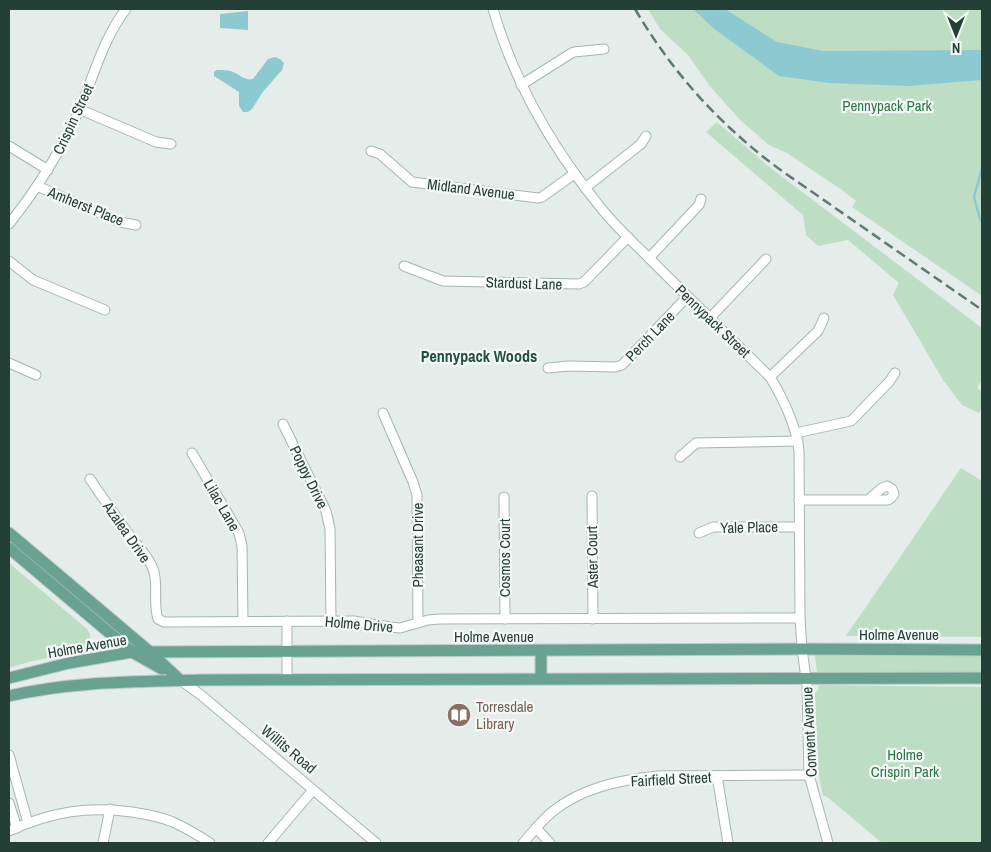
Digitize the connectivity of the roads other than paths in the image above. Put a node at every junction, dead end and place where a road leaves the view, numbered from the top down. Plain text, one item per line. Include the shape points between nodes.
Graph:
1 (126, 9) edge
2 (493, 9) edge
3 (604, 49) dead end
4 (521, 85) junction
5 (79, 110) junction
6 (646, 136) dead end
7 (171, 144) dead end
8 (9, 146) edge
9 (371, 151) dead end
10 (48, 170) junction
11 (574, 174) junction
12 (37, 186) junction
13 (585, 188) junction
14 (702, 199) dead end
15 (9, 224) edge
16 (136, 225) dead end
17 (628, 237) junction
18 (649, 258) junction
19 (766, 258) dead end
20 (9, 261) edge
21 (404, 266) dead end
22 (687, 297) junction
23 (105, 310) dead end
24 (710, 318) junction
25 (824, 318) dead end
26 (9, 363) edge
27 (548, 368) dead end
28 (895, 373) dead end
29 (36, 375) dead end
30 (770, 377) junction
31 (382, 413) dead end
32 (283, 424) dead end
33 (797, 437) junction
34 (192, 453) dead end
35 (680, 457) dead end
36 (90, 479) dead end
37 (592, 496) dead end
38 (504, 497) dead end
39 (799, 500) junction
40 (868, 500) dead end
41 (799, 527) junction
42 (9, 533) edge
43 (699, 533) dead end
44 (9, 548) edge
45 (800, 618) junction
46 (158, 619) joint
47 (504, 619) junction
48 (593, 619) junction
49 (243, 621) junction
50 (287, 621) junction
51 (331, 621) junction
52 (418, 623) junction
53 (802, 649) junction
54 (982, 650) edge
55 (541, 651) junction
56 (132, 652) junction
57 (150, 652) junction
58 (287, 652) junction
59 (9, 678) edge
60 (541, 678) junction
61 (982, 678) edge
62 (287, 679) junction
63 (806, 679) junction
64 (180, 680) junction
65 (9, 696) edge
66 (9, 755) edge
67 (809, 775) junction
68 (717, 776) junction
69 (313, 790) junction
70 (9, 803) edge
71 (110, 809) junction
72 (28, 823) junction
73 (536, 828) junction
74 (13, 829) edge
75 (104, 843) edge
76 (210, 843) edge
77 (268, 843) edge
78 (376, 843) edge
79 (523, 843) edge
80 (550, 843) edge
81 (728, 843) edge
82 (828, 843) edge

1 - 5 street, Crispin Street via 112,30
2 - 4 street, Pennypack Street
3 - 4 street via 574,52
4 - 11 street, Pennypack Street
5 - 7 street via 156,142
5 - 10 street, Crispin Street
6 - 13 street via 641,144
8 - 10 street, Amherst Place
9 - 11 street, Midland Avenue via 380,154 412,182 538,198
10 - 12 street, Crispin Street
11 - 13 street, Pennypack Street
12 - 15 street, Crispin Street
12 - 16 street, Amherst Place via 120,222
13 - 17 street, Pennypack Street
14 - 18 street
17 - 18 street, Pennypack Street
17 - 21 street, Stardust Lane via 579,284 443,281
18 - 22 street, Pennypack Street
19 - 24 street
20 - 23 street via 33,280
22 - 24 street, Pennypack Street
22 - 27 street, Perch Lane via 622,365
24 - 30 street, Pennypack Street
25 - 30 street via 818,331
26 - 29 street
28 - 33 street via 851,421
30 - 33 street, Pennypack Street
31 - 52 street, Pheasant Drive via 417,495
32 - 51 street, Poppy Drive via 326,512 330,529
33 - 35 street via 696,443
33 - 39 street, Pennypack Street
34 - 49 street, Lilac Lane via 239,533
36 - 46 street, Azalea Drive via 154,570
37 - 48 street, Aster Court
38 - 47 street, Cosmos Court
39 - 40 street
39 - 41 street, Pennypack Street
41 - 43 street, Yale Place via 713,527
41 - 45 street, Pennypack Street
42 - 57 main road, Willits Road
44 - 56 main road, Willits Road
45 - 48 street, Holme Drive
45 - 53 street, Pennypack Street
46 - 49 street, Holme Drive via 164,622
47 - 48 street, Holme Drive
47 - 52 street, Holme Drive via 428,620
49 - 50 street, Holme Drive
50 - 51 street, Holme Drive
50 - 58 street
51 - 52 street, Holme Drive via 354,621 390,628
53 - 54 main road, Holme Avenue
53 - 55 main road, Holme Avenue
53 - 63 street, Pennypack Street
55 - 58 main road, Holme Avenue
55 - 60 main road
56 - 57 main road, Holme Avenue
56 - 59 main road, Holme Avenue
56 - 64 main road, Willits Road
57 - 58 main road, Holme Avenue
57 - 64 main road, Willits Road
58 - 62 street
60 - 62 main road
60 - 63 main road
61 - 63 main road
62 - 64 main road
63 - 67 street, Convent Avenue
64 - 65 main road via 77,684
64 - 69 street, Willits Road
66 - 72 street
67 - 68 street, Fairfield Street
67 - 82 street, Convent Avenue
68 - 73 street, Fairfield Street via 657,776 606,785 569,801
68 - 81 street
69 - 77 street
69 - 78 street, Willits Road
70 - 74 street
71 - 72 street via 55,814
71 - 75 street
71 - 76 street via 142,813 172,822
72 - 74 street
73 - 79 street, Fairfield Street
73 - 80 street

